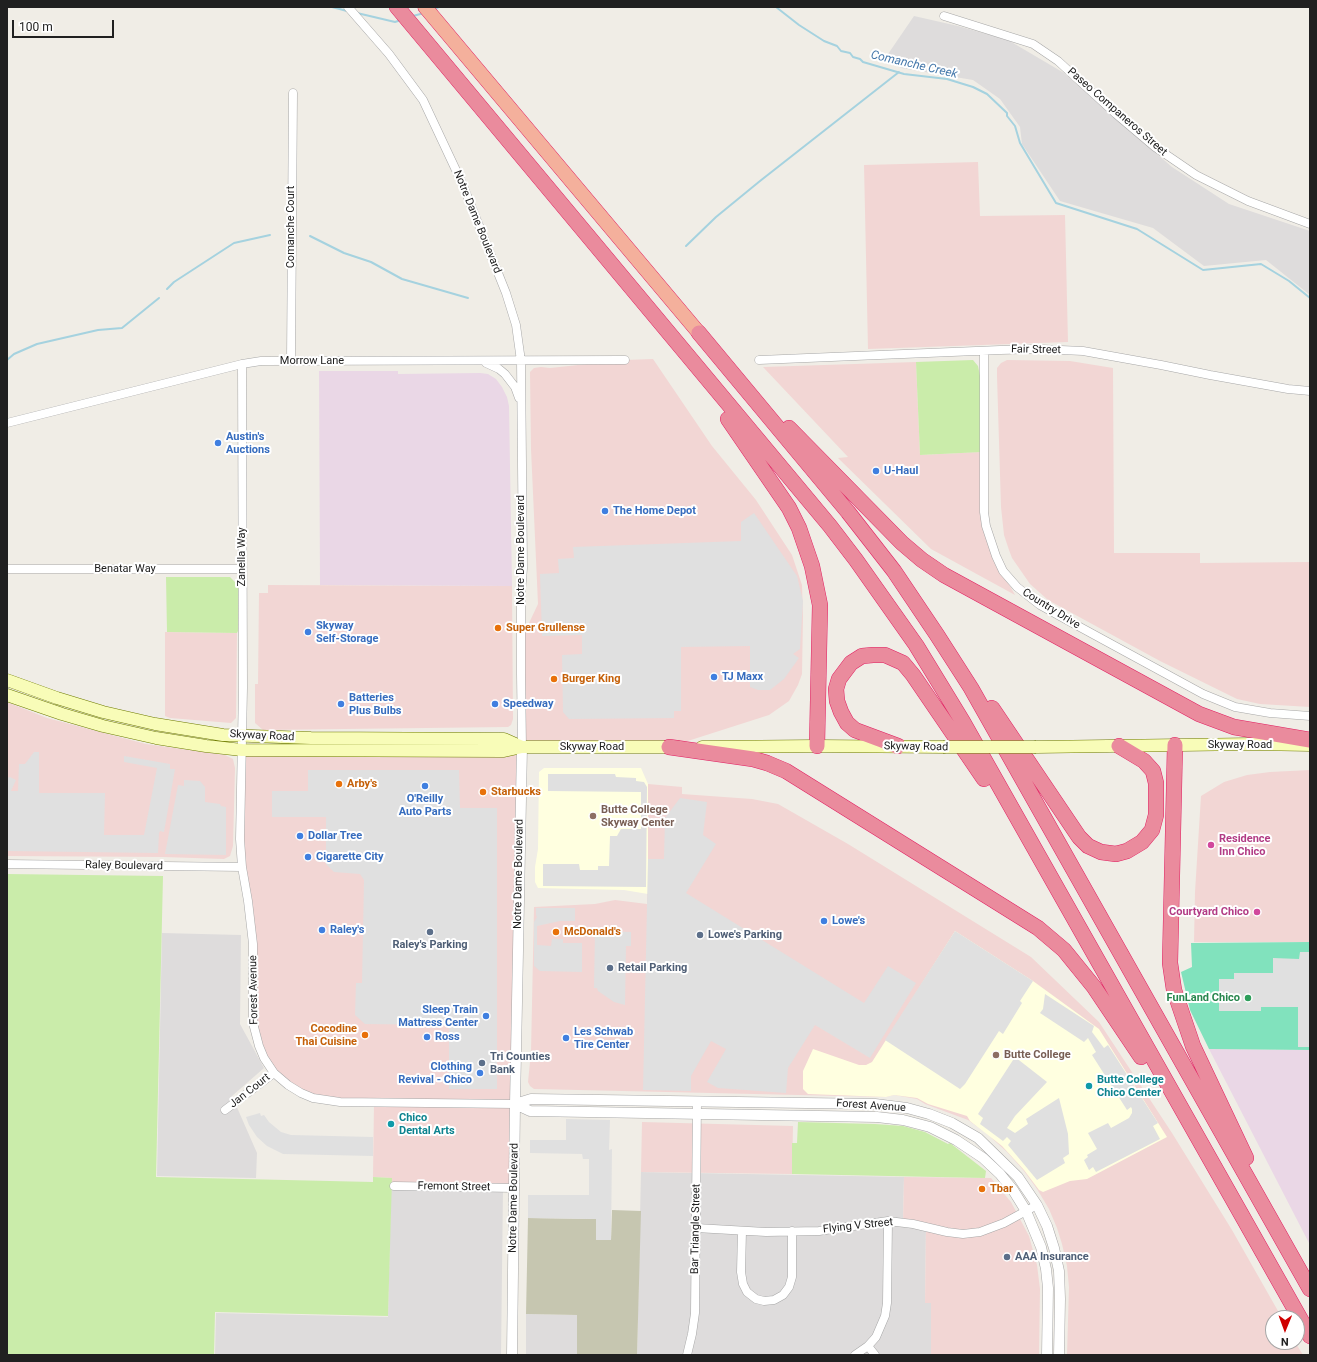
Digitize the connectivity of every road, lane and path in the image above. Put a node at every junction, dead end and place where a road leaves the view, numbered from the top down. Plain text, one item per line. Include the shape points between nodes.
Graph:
1 (348, 7) edge
2 (425, 7) edge
3 (398, 8) edge
4 (944, 16) dead end
5 (293, 93) dead end
6 (1310, 224) edge
7 (699, 333) joint
8 (984, 351) junction
9 (683, 352) junction
10 (718, 356) junction
11 (291, 360) junction
12 (625, 360) dead end
13 (758, 360) dead end
14 (479, 361) junction
15 (522, 361) junction
16 (242, 364) junction
17 (1310, 391) edge
18 (521, 407) junction
19 (7, 422) edge
20 (7, 569) edge
21 (242, 569) junction
22 (937, 635) junction
23 (7, 680) edge
24 (7, 695) edge
25 (1310, 716) edge
26 (243, 736) junction
27 (1310, 740) edge
28 (1310, 745) edge
29 (817, 746) junction
30 (898, 746) junction
31 (1119, 746) junction
32 (1175, 746) junction
33 (522, 747) junction
34 (669, 747) junction
35 (242, 750) junction
36 (1041, 862) junction
37 (7, 864) edge
38 (242, 867) junction
39 (274, 1072) junction
40 (697, 1102) junction
41 (515, 1104) junction
42 (226, 1110) dead end
43 (697, 1114) junction
44 (1198, 1140) junction
45 (394, 1186) dead end
46 (514, 1188) junction
47 (1037, 1205) junction
48 (1026, 1211) junction
49 (1271, 1220) junction
50 (888, 1221) junction
51 (696, 1228) junction
52 (742, 1231) junction
53 (792, 1231) junction
54 (1310, 1289) edge
55 (1310, 1336) edge
56 (868, 1346) junction
57 (512, 1355) edge
58 (687, 1355) edge
59 (855, 1355) edge
60 (875, 1355) edge
61 (1047, 1355) edge
62 (1059, 1355) edge

1 - 15 street, Notre Dame Boulevard via 389,54 423,100 462,183 506,293 516,325
2 - 7 highway
3 - 9 highway
4 - 6 street, Paseo Companeros Street via 1033,44 1058,61 1155,147 1196,175 1248,201
5 - 11 street, Comanche Court
7 - 10 highway
8 - 13 street, Fair Street
8 - 17 street, Fair Street via 1083,351
8 - 25 street, Country Drive via 984,512 996,556 1003,571 1017,587 1040,605 1066,620 1203,694 1235,707
9 - 29 highway via 789,508 806,546 820,605
9 - 36 highway via 830,526 912,639 963,722
10 - 22 highway via 862,530
10 - 27 highway via 742,375 762,400 902,543 944,575 1199,714 1234,727
11 - 14 street, Morrow Lane
11 - 16 street, Morrow Lane
12 - 15 street, Morrow Lane
14 - 15 street, Morrow Lane
14 - 18 street via 492,365 505,374 515,387
15 - 18 street, Notre Dame Boulevard
16 - 19 street, Morrow Lane
16 - 21 street, Zanella Way
18 - 33 street, Notre Dame Boulevard
20 - 21 street, Benatar Way
21 - 26 street, Zanella Way
22 - 31 highway via 966,669 1079,837 1088,846 1116,854 1142,842 1152,830 1156,815 1156,783 1153,772 1144,761
22 - 49 highway via 971,688
23 - 26 main road, Skyway Road via 103,712 155,724
24 - 35 main road, Skyway Road via 103,726 156,738
26 - 33 main road, Skyway Road via 504,739
26 - 35 street, Zanella Way
28 - 32 main road, Skyway Road
29 - 30 main road, Skyway Road
29 - 34 main road, Skyway Road
30 - 31 main road, Skyway Road, bridge
30 - 36 highway via 855,730 847,723 841,712 836,689 839,679 851,663 862,656 885,655 903,663
31 - 32 main road, Skyway Road
32 - 49 highway via 1170,963 1174,990 1193,1046 1264,1195
33 - 34 main road, Skyway Road
33 - 35 main road, Skyway Road via 504,751
33 - 41 street, Notre Dame Boulevard
34 - 44 highway via 753,759 786,771 1038,928 1064,950 1094,987
35 - 38 street, Forest Avenue
36 - 44 highway
37 - 38 street, Raley Boulevard
38 - 39 street, Forest Avenue via 253,944 253,1023 258,1046
39 - 41 street, Forest Avenue via 301,1093 328,1101
39 - 42 street, Jan Court
40 - 41 street, Forest Avenue via 531,1098
40 - 43 street, Bar Triangle Street
40 - 47 street, Forest Avenue via 875,1104 929,1114 952,1123 978,1138 1018,1177
41 - 43 street, Forest Avenue via 530,1111
41 - 46 street, Notre Dame Boulevard
43 - 48 street, Forest Avenue via 877,1117 903,1120 930,1128 956,1140 983,1158 1013,1190
43 - 51 street, Bar Triangle Street
44 - 55 highway
45 - 46 street, Fremont Street
46 - 57 street, Notre Dame Boulevard
47 - 48 street, Flying V Street
47 - 62 street, Forest Avenue via 1047,1226 1059,1271
48 - 50 street, Flying V Street via 980,1232 963,1234
48 - 61 street, Forest Avenue via 1041,1247 1046,1269
49 - 54 highway
50 - 53 street, Flying V Street via 818,1231
50 - 56 street via 885,1316 876,1337
51 - 52 street, Flying V Street
51 - 58 street, Bar Triangle Street via 695,1313
52 - 53 street, Flying V Street
52 - 53 street via 743,1284 747,1292 764,1302 784,1295 789,1287 792,1278
56 - 59 street
56 - 60 street

